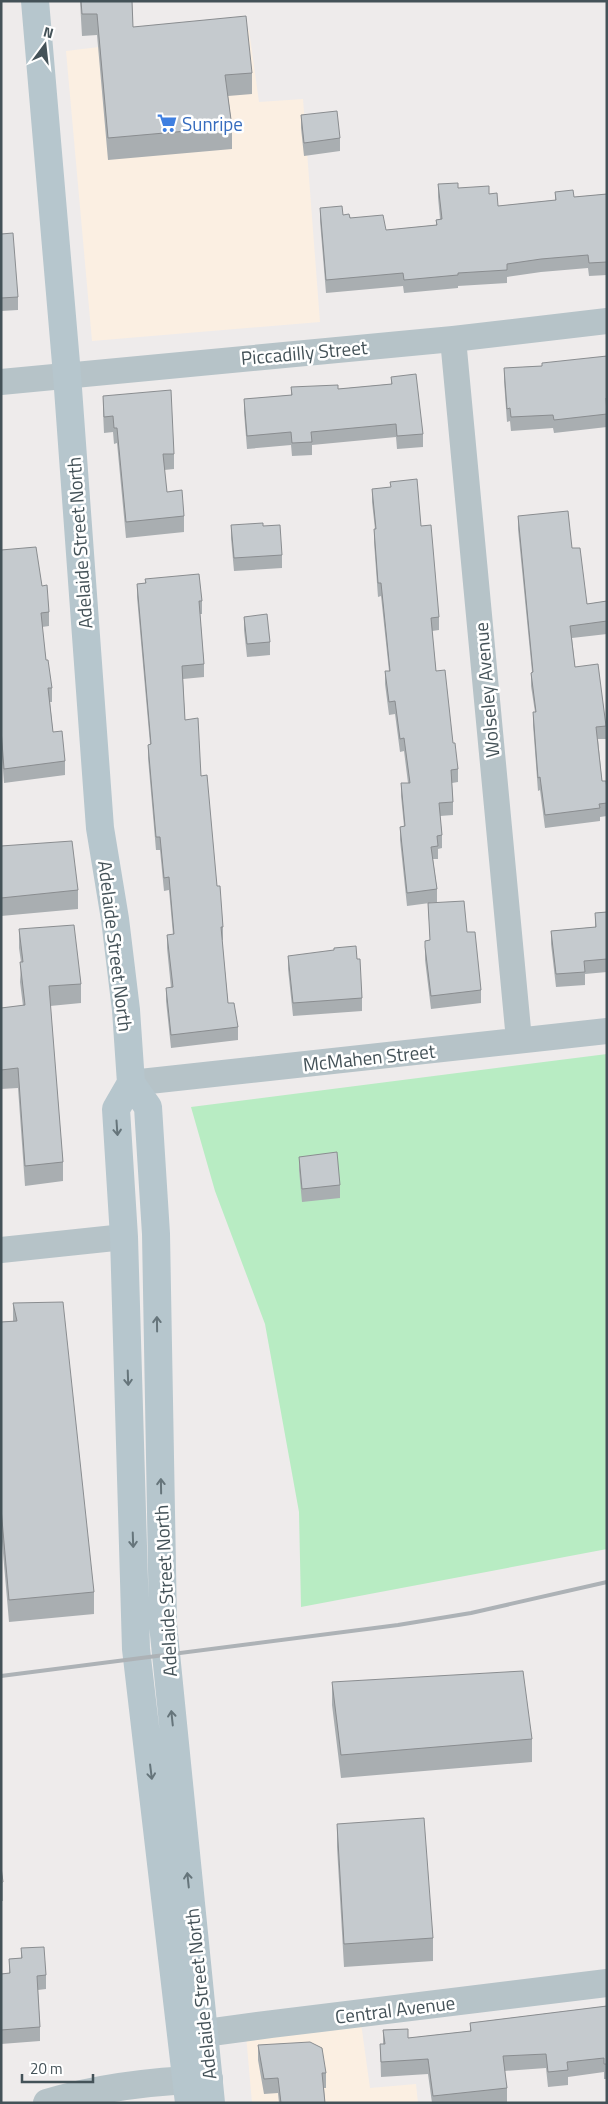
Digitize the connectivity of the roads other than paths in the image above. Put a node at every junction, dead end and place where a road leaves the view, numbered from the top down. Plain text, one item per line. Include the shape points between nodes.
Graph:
1 (34, 2) edge
2 (607, 321) edge
3 (453, 339) junction
4 (66, 375) junction
5 (1, 382) edge
6 (607, 1030) edge
7 (519, 1040) junction
8 (131, 1083) junction
9 (124, 1237) junction
10 (1, 1250) edge
11 (607, 1983) edge
12 (193, 2035) junction
13 (199, 2091) edge
14 (47, 2103) edge

1 - 4 main road, Adelaide Street North
2 - 3 street, Piccadilly Street
3 - 4 street, Piccadilly Street
3 - 7 street, Wolseley Avenue
4 - 5 street, Piccadilly Street
4 - 8 main road, Adelaide Street North via 100,828 126,1010
6 - 7 street, McMahen Street
7 - 8 street, McMahen Street
8 -> 9 main road, Adelaide Street North via 116,1109
12 -> 8 main road, Adelaide Street North via 163,1624 156,1234 148,1107
9 - 10 street
9 -> 12 main road, Adelaide Street North via 136,1649
11 - 12 street, Central Avenue
12 - 13 main road, Adelaide Street North
13 - 14 street via 142,2084 76,2094

